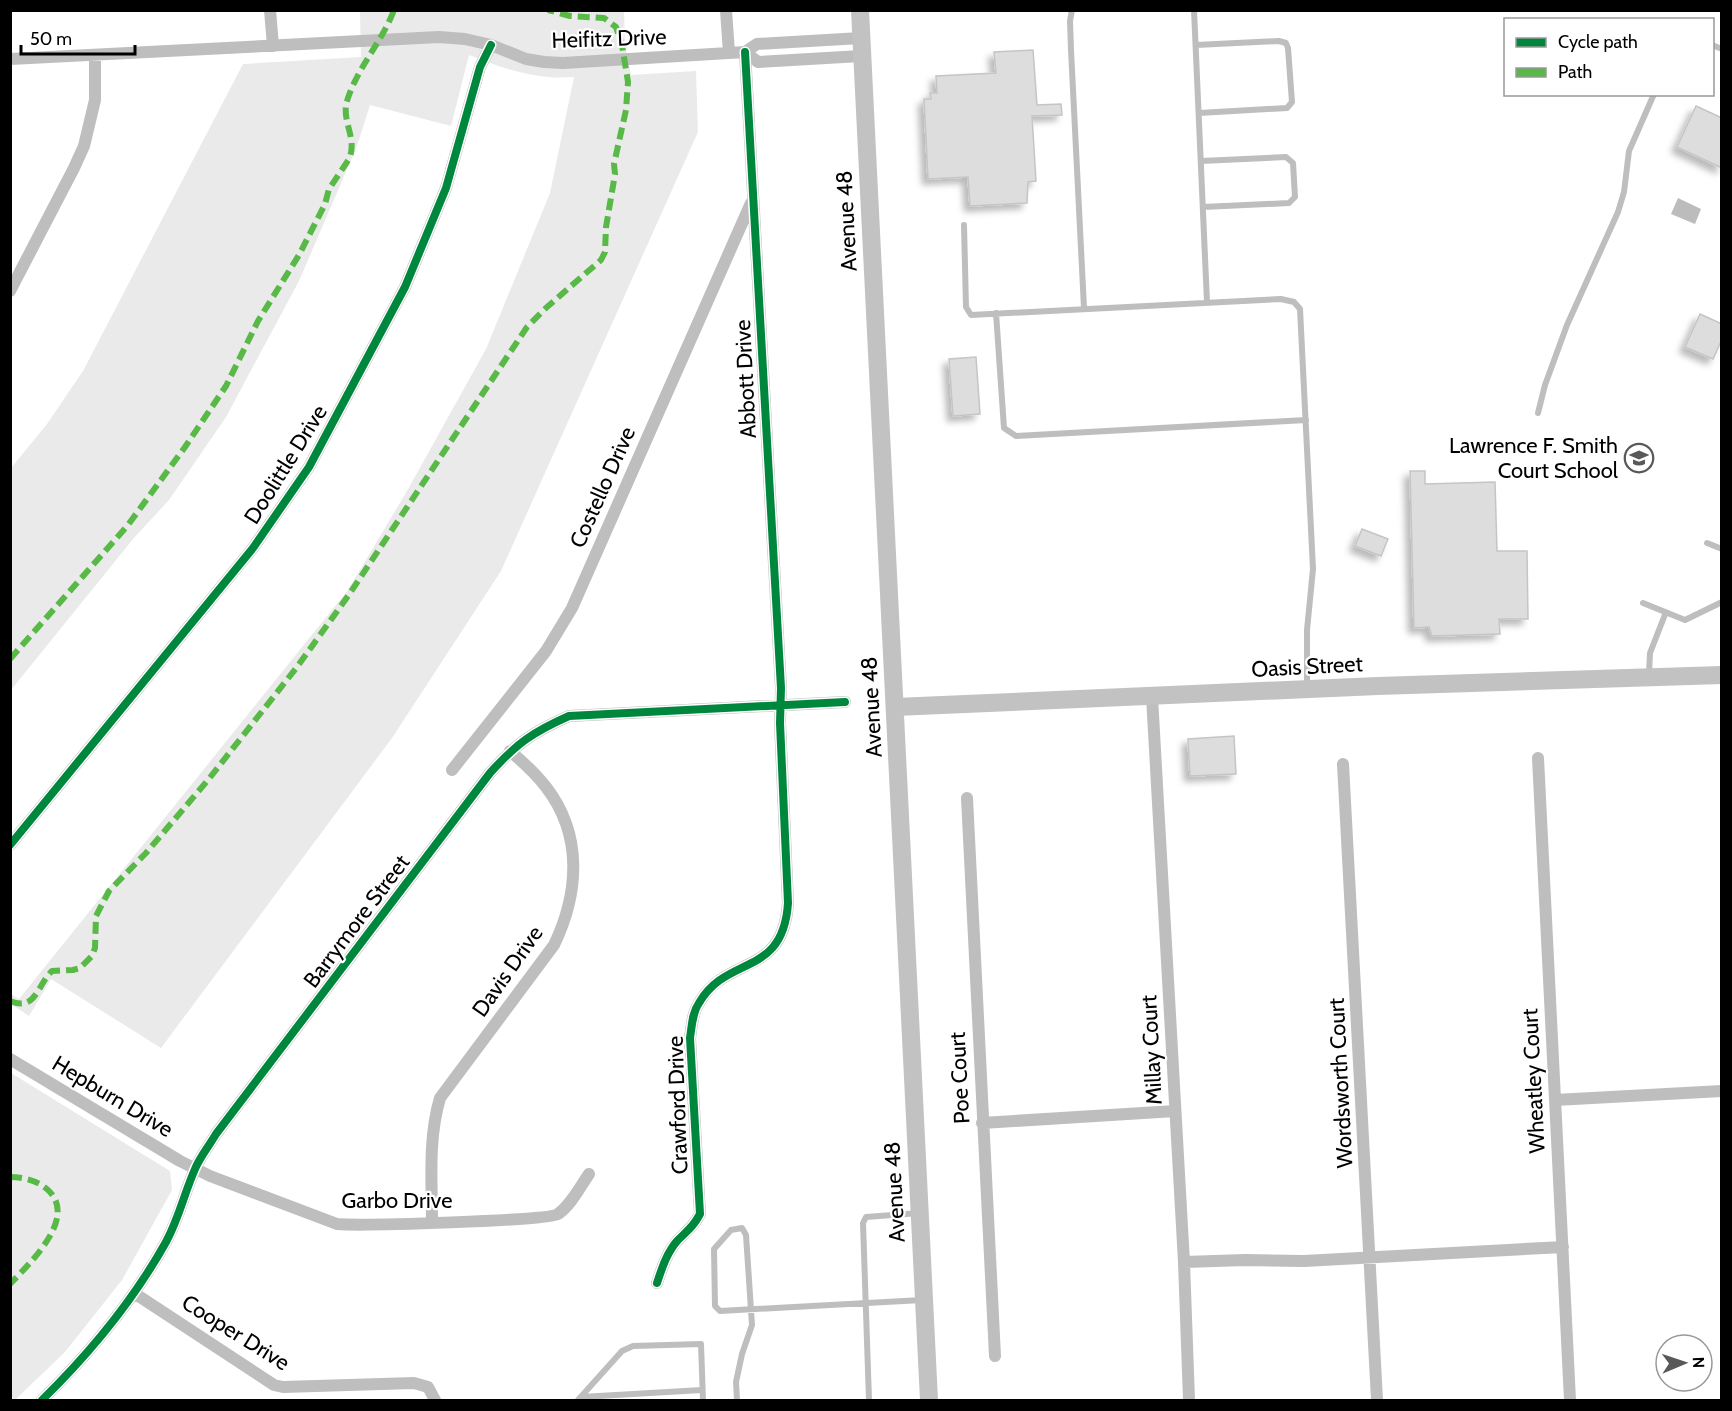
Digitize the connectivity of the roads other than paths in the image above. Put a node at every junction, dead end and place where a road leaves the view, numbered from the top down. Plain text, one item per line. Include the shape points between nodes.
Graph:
1 (270, 10) edge
2 (726, 10) edge
3 (860, 10) edge
4 (1072, 10) edge
5 (1194, 10) edge
6 (861, 38) junction
7 (797, 41) junction
8 (490, 45) junction
9 (1196, 45) junction
10 (273, 46) junction
11 (745, 52) junction
12 (729, 53) junction
13 (95, 55) junction
14 (861, 56) junction
15 (10, 59) edge
16 (798, 60) junction
17 (1653, 96) edge
18 (1199, 113) junction
19 (1201, 161) junction
20 (753, 199) junction
21 (1203, 207) junction
22 (964, 225) dead end
23 (10, 291) edge
24 (1207, 302) junction
25 (1084, 308) junction
26 (996, 313) junction
27 (1538, 413) dead end
28 (1306, 420) junction
29 (1707, 543) dead end
30 (1722, 549) edge
31 (1722, 602) edge
32 (1643, 603) dead end
33 (1666, 612) junction
34 (1721, 675) edge
35 (1649, 677) junction
36 (1722, 686) edge
37 (1307, 690) junction
38 (1152, 697) junction
39 (845, 702) dead end
40 (781, 704) junction
41 (895, 707) junction
42 (510, 751) junction
43 (1538, 758) dead end
44 (1344, 764) dead end
45 (452, 770) dead end
46 (967, 798) dead end
47 (10, 845) edge
48 (10, 1059) edge
49 (1722, 1091) edge
50 (1555, 1100) junction
51 (1175, 1110) junction
52 (982, 1123) junction
53 (195, 1169) junction
54 (590, 1174) dead end
55 (920, 1213) junction
56 (432, 1222) junction
57 (1563, 1247) junction
58 (1370, 1259) junction
59 (1184, 1262) junction
60 (657, 1283) dead end
61 (134, 1293) junction
62 (924, 1299) junction
63 (865, 1303) junction
64 (751, 1309) junction
65 (995, 1356) dead end
66 (702, 1390) junction
67 (580, 1399) edge
68 (42, 1401) edge
69 (435, 1401) edge
70 (703, 1401) edge
71 (738, 1401) edge
72 (869, 1401) edge
73 (928, 1401) edge
74 (1189, 1401) edge
75 (1377, 1401) edge
76 (1570, 1401) edge

1 - 10 street
2 - 12 street
3 - 6 main road, Avenue 48
4 - 25 lane
5 - 9 lane
6 - 7 street, Heifitz Drive
6 - 14 main road, Avenue 48
7 - 11 street, Heifitz Drive via 757,44
7 - 16 lane
8 - 10 street, Heifitz Drive via 439,38
8 - 12 street, Heifitz Drive via 544,62
8 - 47 street, Doolittle Drive via 480,67 454,166 410,276 309,467 253,548
9 - 18 lane
9 - 18 lane via 1286,43 1292,102 1287,108
10 - 13 street, Heifitz Drive
11 - 12 street, Heifitz Drive
11 - 16 street, Heifitz Drive via 758,62
11 - 20 street, Abbott Drive
13 - 15 street, Heifitz Drive
13 - 23 street via 95,100 84,146
14 - 16 street, Heifitz Drive
14 - 41 main road, Avenue 48
17 - 27 lane via 1629,151 1618,212 1567,325
18 - 19 lane
19 - 21 lane
19 - 21 lane via 1286,156 1293,164 1295,197 1289,203
20 - 40 street, Abbott Drive
20 - 45 street, Costello Drive via 572,608 546,651
21 - 24 lane
22 - 26 lane via 966,308 971,315
24 - 25 lane
24 - 28 lane via 1281,299 1294,302 1300,309
25 - 26 lane
26 - 28 lane via 1004,428 1016,436
28 - 37 lane via 1313,569
29 - 30 lane
31 - 33 lane via 1685,620
32 - 33 lane
33 - 35 lane via 1650,653
34 - 35 main road, Oasis Street
34 - 36 street
35 - 37 main road, Oasis Street
37 - 38 main road, Oasis Street
38 - 41 main road, Oasis Street
38 - 51 street, Millay Court
39 - 40 street, Barrymore Street
40 - 42 street, Barrymore Street via 569,716 538,729
40 - 60 street, Crawford Drive via 787,920 782,934 765,956 723,978 697,1004 690,1038 700,1214 667,1256
41 - 55 main road, Avenue 48
42 - 53 street, Barrymore Street via 216,1134
42 - 56 street, Davis Drive via 548,790 561,814 573,854 570,905 554,945 440,1098 431,1149
43 - 50 street, Wheatley Court
44 - 58 street, Wordsworth Court
46 - 52 street, Poe Court
48 - 53 street, Hepburn Drive
49 - 50 street
50 - 57 street, Wheatley Court
51 - 52 street
51 - 59 street, Millay Court
52 - 65 street, Poe Court
53 - 56 street, Garbo Drive via 337,1224
53 - 61 street, Barrymore Street via 173,1227
54 - 56 street, Garbo Drive via 556,1215
55 - 62 main road, Avenue 48
55 - 63 lane via 866,1217 862,1232
57 - 58 street
57 - 76 street, Wheatley Court
58 - 59 street
58 - 75 street, Wordsworth Court
59 - 74 street, Millay Court
61 - 68 street, Barrymore Street via 99,1340
61 - 69 street, Cooper Drive via 274,1385 414,1383 428,1387
62 - 63 lane
62 - 73 main road, Avenue 48
63 - 64 lane
63 - 72 lane
64 - 64 lane via 746,1235 742,1228 731,1230 714,1249 715,1306 720,1311
64 - 71 lane via 752,1325 736,1382
66 - 67 lane
66 - 67 lane via 701,1344 633,1346 622,1351
66 - 70 lane

